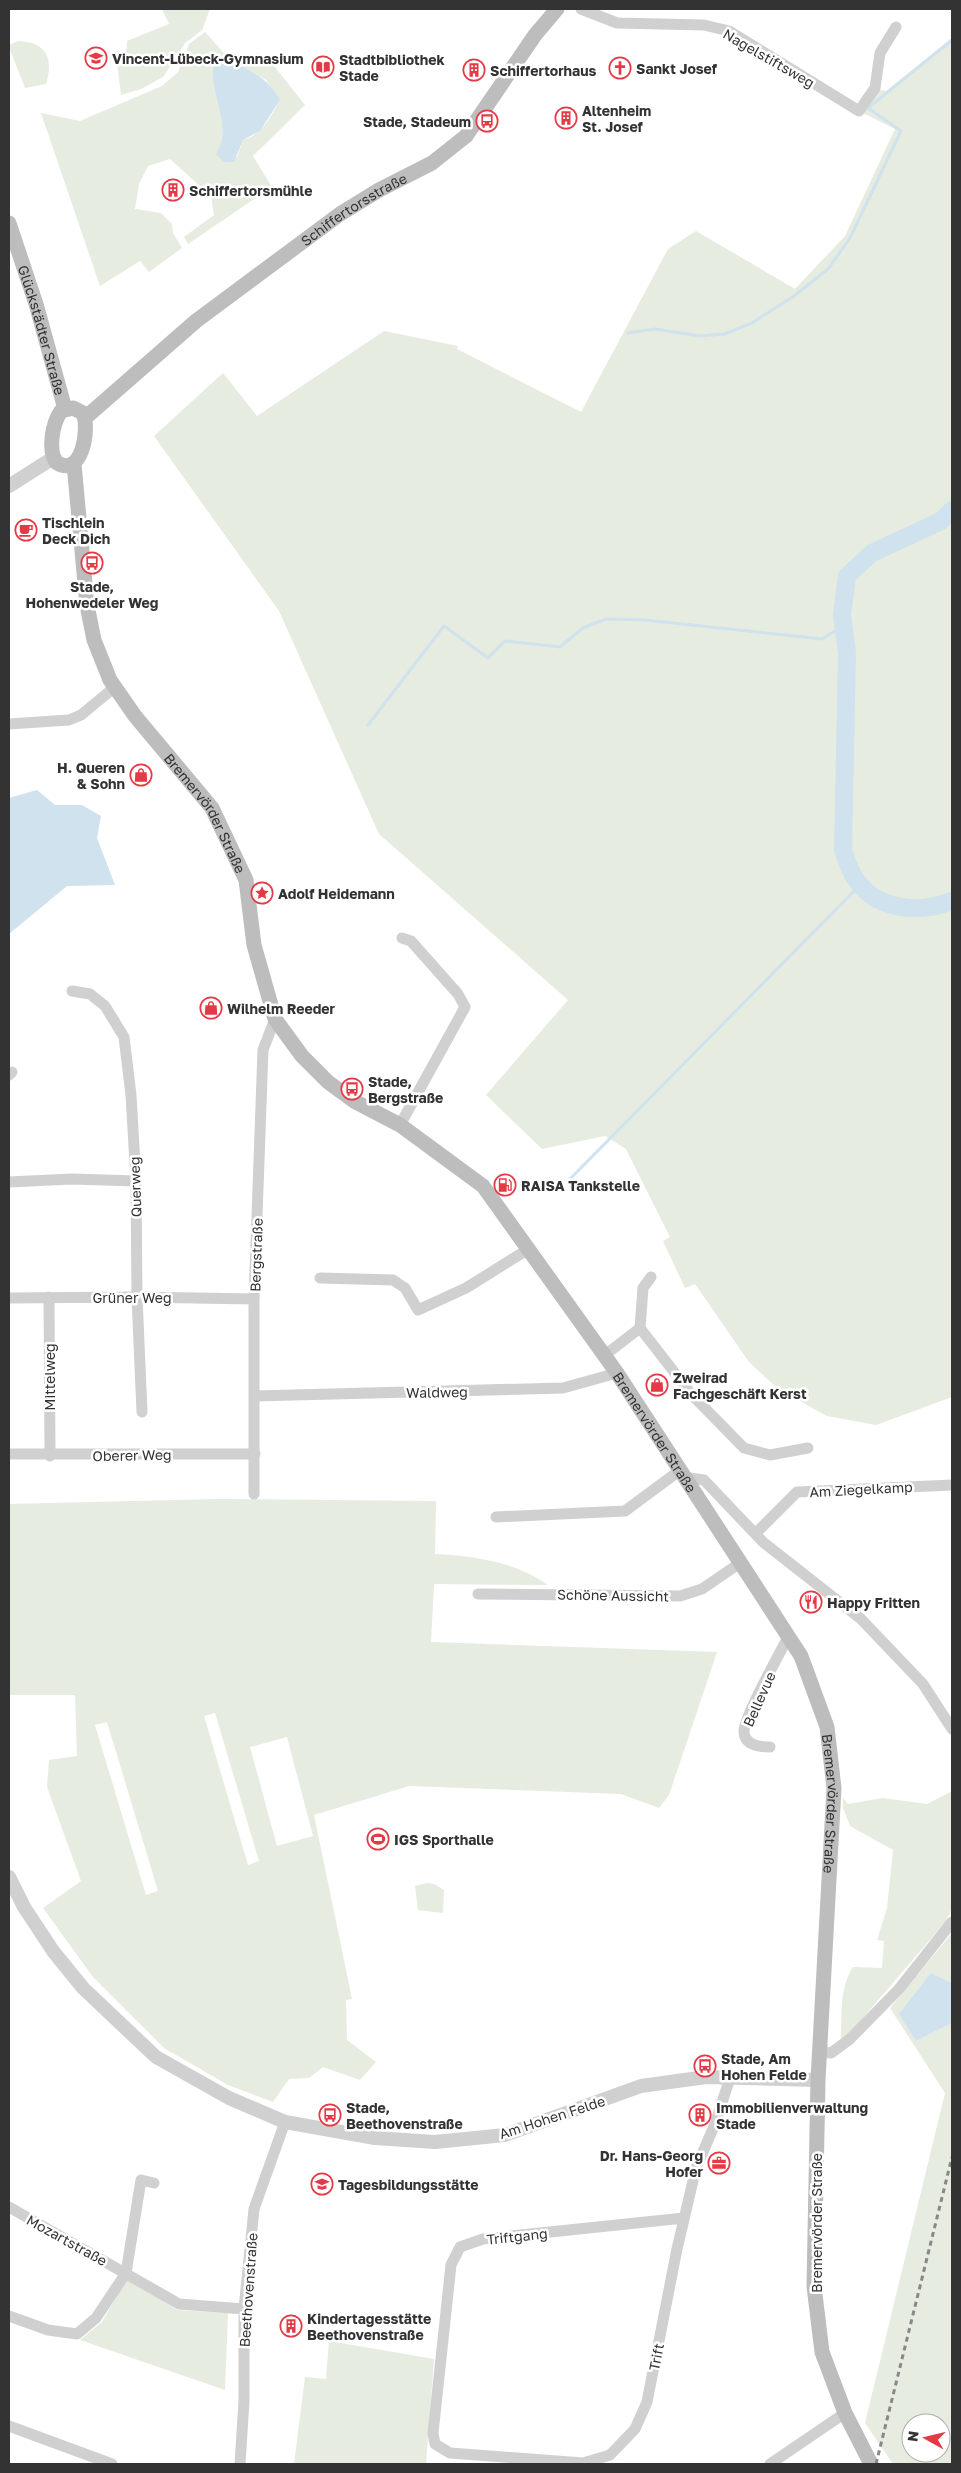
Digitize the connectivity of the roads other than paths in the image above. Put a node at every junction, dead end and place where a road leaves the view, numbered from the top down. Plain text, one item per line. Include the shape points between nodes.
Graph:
1 (557, 9) edge
2 (581, 9) edge
3 (896, 27) dead end
4 (9, 223) edge
5 (122, 385) junction
6 (76, 412) junction
7 (62, 462) junction
8 (9, 486) edge
9 (78, 520) junction
10 (115, 687) junction
11 (9, 724) edge
12 (402, 938) dead end
13 (72, 991) dead end
14 (275, 1019) junction
15 (400, 1125) junction
16 (136, 1181) junction
17 (9, 1182) edge
18 (527, 1250) junction
19 (651, 1277) dead end
20 (320, 1278) dead end
21 (137, 1296) junction
22 (49, 1297) junction
23 (9, 1298) edge
24 (254, 1299) junction
25 (640, 1328) junction
26 (605, 1355) junction
27 (617, 1373) junction
28 (255, 1396) junction
29 (142, 1412) dead end
30 (808, 1448) dead end
31 (9, 1454) edge
32 (255, 1454) junction
33 (50, 1456) junction
34 (681, 1474) junction
35 (952, 1485) edge
36 (254, 1494) dead end
37 (496, 1517) dead end
38 (756, 1533) junction
39 (740, 1563) junction
40 (478, 1594) dead end
41 (788, 1637) junction
42 (952, 1729) edge
43 (770, 1747) dead end
44 (9, 1877) edge
45 (952, 1922) edge
46 (825, 2052) junction
47 (730, 2078) junction
48 (818, 2080) junction
49 (285, 2122) junction
50 (154, 2183) dead end
51 (9, 2207) edge
52 (684, 2218) junction
53 (126, 2273) junction
54 (244, 2309) junction
55 (9, 2316) edge
56 (845, 2413) junction
57 (9, 2426) edge
58 (435, 2444) joint
59 (869, 2461) edge
60 (112, 2464) edge
61 (240, 2464) edge
62 (770, 2464) edge

1 - 5 main road, Schiffertorsstraße via 460,141 432,163 340,214 196,321
2 - 3 street, Nagelstiftsweg via 616,22 704,25 729,31 859,111 875,88 880,53
4 - 6 main road, Glückstädter Straße
5 - 6 main road, Schiffertorsstraße
5 - 9 main road via 90,431 81,479
6 - 7 main road via 82,451
6 - 7 main road, Bremervörder Straße via 60,411 56,421 52,447
7 - 8 street
7 - 9 main road, Bremervörder Straße
9 - 10 main road, Bremervörder Straße via 94,640
10 - 11 street via 81,715 69,720
10 - 14 main road, Bremervörder Straße via 135,716 212,808 246,880 254,945
12 - 15 street via 411,941 458,994 465,1007
13 - 16 street, Querweg via 90,994 105,1006 124,1037
14 - 15 main road, Bremervörder Straße via 302,1056 328,1082 354,1101
14 - 24 street, Bergstraße via 263,1050
15 - 18 main road, Bremervörder Straße via 483,1186
16 - 17 street via 72,1179
16 - 21 street, Querweg
18 - 20 street via 466,1288 418,1310 405,1288 393,1280
18 - 26 main road, Bremervörder Straße
19 - 25 street via 643,1288
21 - 22 street, Grüner Weg
21 - 24 street, Grüner Weg
21 - 29 street, Querweg
22 - 23 street, Grüner Weg
22 - 33 street, Mittelweg
24 - 28 street, Bergstraße
25 - 26 street
25 - 30 street via 692,1395 744,1448 770,1455
26 - 27 main road, Bremervörder Straße
27 - 28 street, Waldweg via 563,1388
27 - 34 main road, Bremervörder Straße
28 - 32 street, Bergstraße
31 - 33 street, Oberer Weg
32 - 33 street, Oberer Weg
32 - 36 street, Bergstraße
34 - 37 street via 624,1511
34 - 38 street via 704,1480
34 - 39 main road, Bremervörder Straße
35 - 38 street, Am Ziegelkamp via 797,1492
38 - 42 street via 763,1542 861,1619 923,1684
39 - 40 street, Schöne Aussicht via 702,1589 680,1596
39 - 41 main road, Bremervörder Straße
41 - 43 street, Bellevue via 749,1714 744,1731 747,1740 756,1746
41 - 46 main road, Bremervörder Straße via 801,1656 827,1727 834,1788
44 - 49 street, Am Hohen Felde via 53,1951 83,1988 156,2057 229,2098
45 - 46 street via 899,1988 850,2039
46 - 48 main road, Bremervörder Straße
47 - 48 street, Am Hohen Felde
47 - 49 street, Am Hohen Felde via 706,2077 641,2086 504,2135 435,2142 375,2138
47 - 52 street, Trift via 696,2168
48 - 56 main road, Bremervörder Straße via 814,2286 822,2352
49 - 54 street, Beethovenstraße via 254,2209
50 - 53 street, Mozartstraße via 140,2180
51 - 53 street, Mozartstraße
52 - 58 street, Triftgang via 483,2239 460,2247 451,2265 433,2433
52 - 58 street, Trift via 647,2402 635,2429 610,2456 583,2463 450,2453
53 - 54 street, Mozartstraße via 179,2304
53 - 55 street via 96,2318 77,2334 48,2330
54 - 61 street, Beethovenstraße
56 - 59 main road, Bremervörder Straße
56 - 62 street
57 - 60 street

